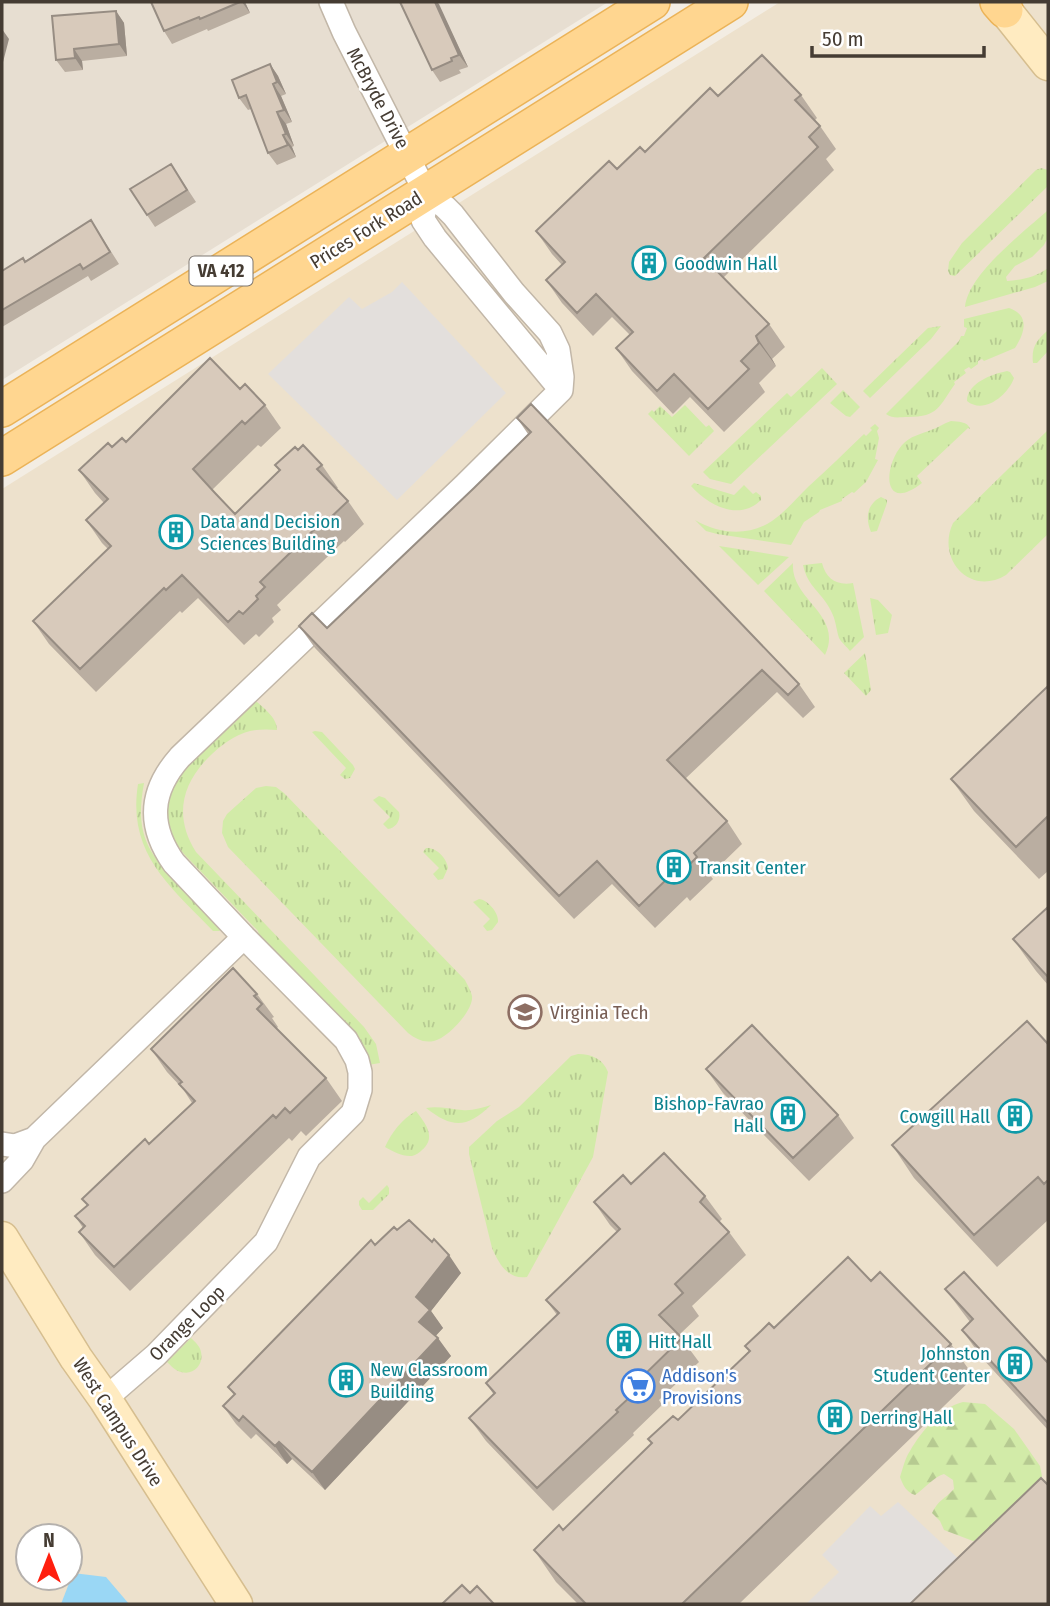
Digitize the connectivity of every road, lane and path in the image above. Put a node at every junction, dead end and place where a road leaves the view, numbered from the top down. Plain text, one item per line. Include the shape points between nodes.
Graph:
1 (331, 2) edge
2 (652, 2) edge
3 (730, 2) edge
4 (1002, 5) edge
5 (1048, 64) edge
6 (408, 155) junction
7 (426, 193) junction
8 (2, 409) edge
9 (2, 458) edge
10 (244, 937) junction
11 (34, 1139) junction
12 (2, 1143) edge
13 (2, 1181) edge
14 (2, 1238) edge
15 (105, 1399) junction
16 (236, 1604) edge

1 - 6 street, McBryde Drive
2 - 6 main road, VA 412
3 - 7 main road, Prices Fork Road / VA 412
4 - 5 street
6 - 7 street, McBryde Drive
6 - 8 main road, VA 412
7 - 9 main road, Prices Fork Road / VA 412
7 - 10 street, Orange Loop via 453,215 550,333 558,350 561,390 180,757 163,779 156,801 163,845 174,863
10 - 11 street
10 - 15 street, Orange Loop via 346,1040 357,1060 360,1090 353,1113 309,1157 266,1242 156,1355
11 - 12 street via 15,1146
11 - 13 street
14 - 15 street, West Campus Drive
15 - 16 street, West Campus Drive

